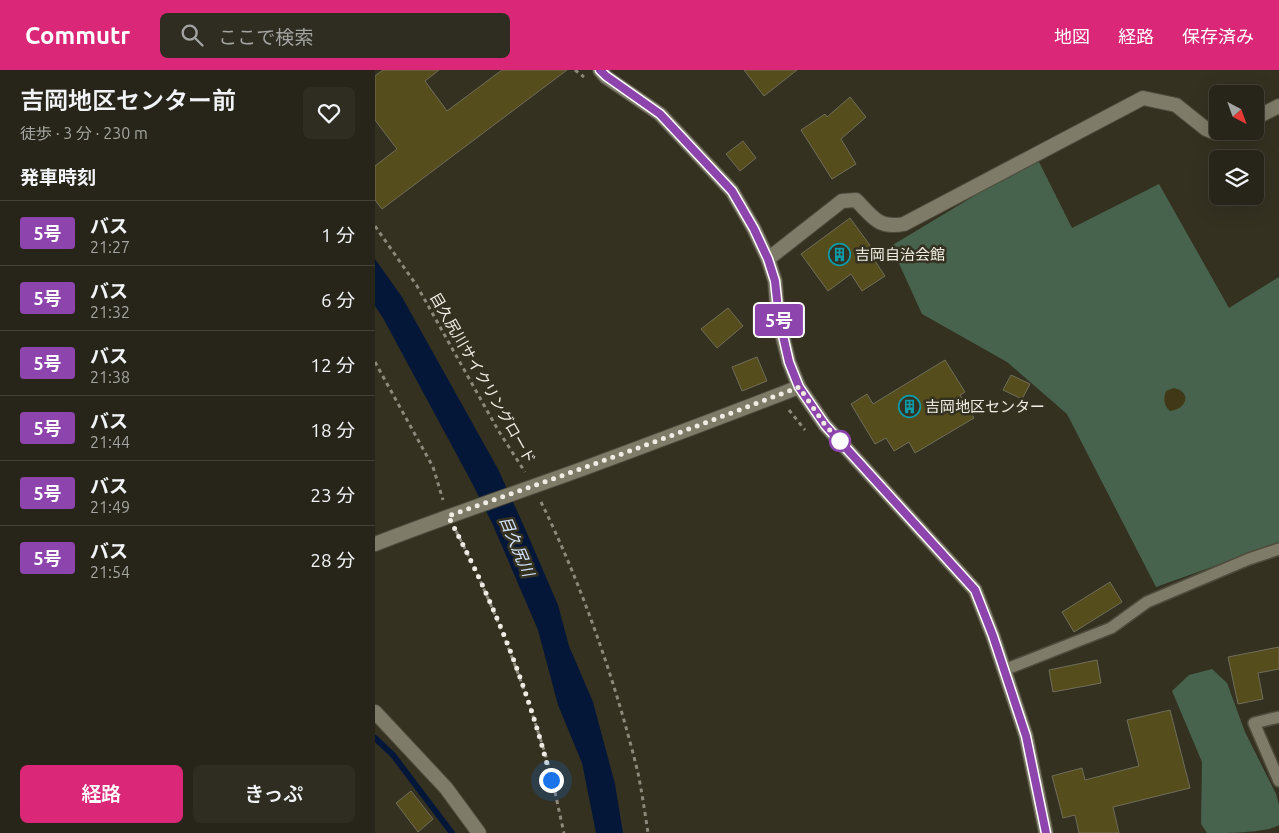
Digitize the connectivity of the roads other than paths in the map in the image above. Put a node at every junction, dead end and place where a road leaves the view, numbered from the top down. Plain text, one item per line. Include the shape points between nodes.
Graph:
1 (599, 70) edge
2 (1279, 106) edge
3 (1264, 114) edge
4 (1209, 130) edge
5 (768, 259) junction
6 (799, 387) junction
7 (375, 544) edge
8 (1279, 549) edge
9 (1004, 670) junction
10 (375, 712) edge
11 (1279, 718) edge
12 (1279, 780) edge
13 (479, 833) edge
14 (1046, 833) edge

1 - 5 street via 660,114 732,191
2 - 3 street
4 - 5 street via 1176,105 1143,98 904,224 890,227 877,221 856,200 842,202
5 - 6 street via 789,362
6 - 7 street
6 - 9 street via 825,425 975,590
8 - 9 lane via 1147,602 1111,628
9 - 14 street via 1026,736
10 - 13 street via 445,788
11 - 12 lane via 1254,723

